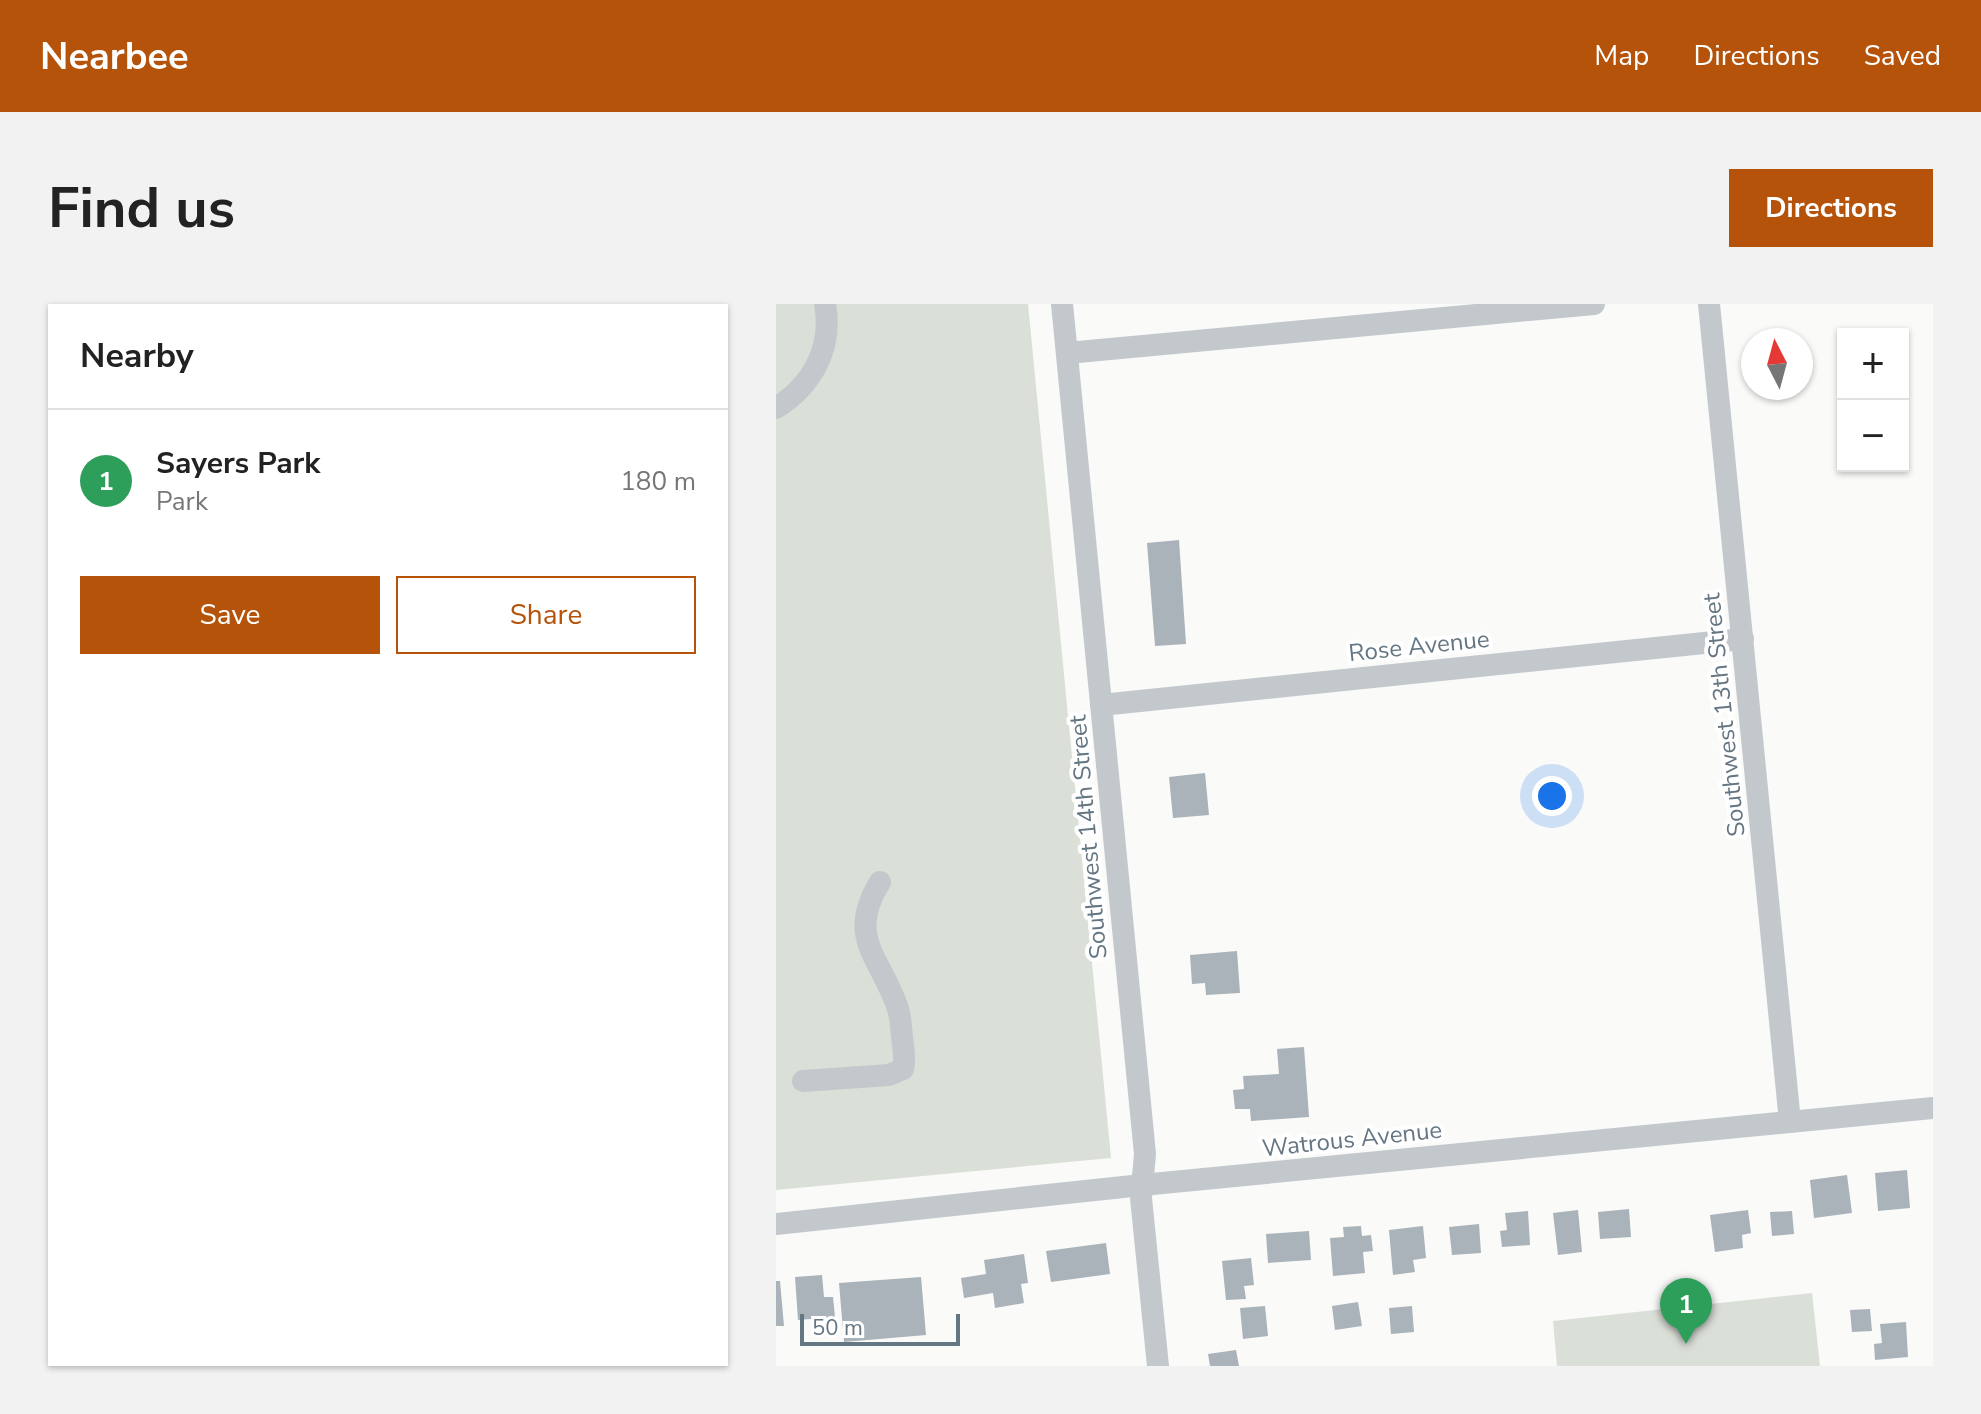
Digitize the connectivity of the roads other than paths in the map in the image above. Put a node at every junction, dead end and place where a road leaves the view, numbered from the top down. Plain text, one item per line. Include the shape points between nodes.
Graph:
1 (825, 304) edge
2 (1062, 304) edge
3 (1594, 304) edge
4 (1709, 304) edge
5 (1067, 353) junction
6 (776, 408) edge
7 (1743, 639) junction
8 (1101, 705) junction
9 (880, 882) dead end
10 (803, 1081) dead end
11 (1933, 1108) edge
12 (1790, 1122) junction
13 (1142, 1185) junction
14 (776, 1224) edge
15 (1158, 1366) edge

1 - 6 street via 828,327 812,377
2 - 5 street, Southwest 14th Street
3 - 5 street
4 - 7 street, Southwest 13th Street
5 - 8 street, Southwest 14th Street
7 - 8 street, Rose Avenue
7 - 12 street, Southwest 13th Street
8 - 13 street, Southwest 14th Street via 1145,1154
9 - 10 street via 867,914 867,941 898,1009 903,1069 889,1075
11 - 12 street, Watrous Avenue
12 - 13 street, Watrous Avenue
13 - 14 street, Watrous Avenue
13 - 15 street, Southwest 14th Street

